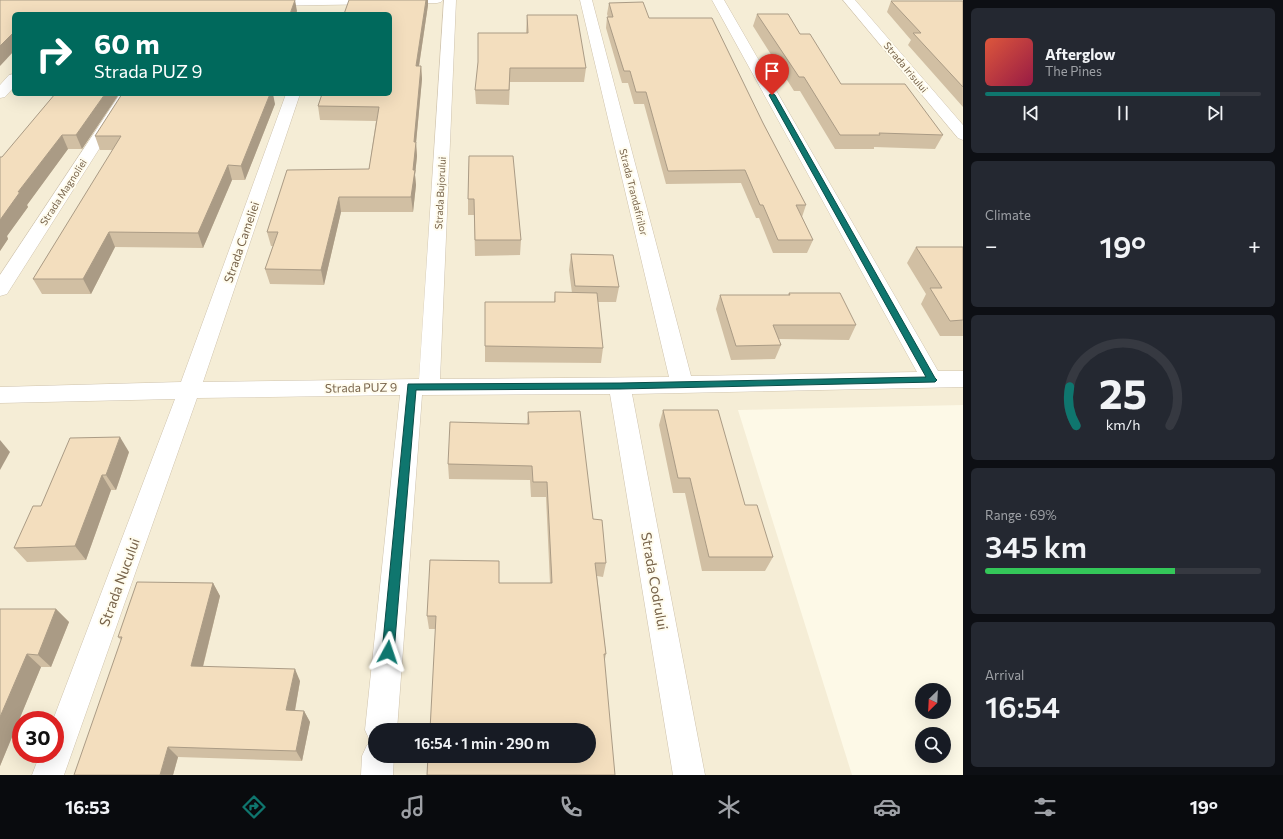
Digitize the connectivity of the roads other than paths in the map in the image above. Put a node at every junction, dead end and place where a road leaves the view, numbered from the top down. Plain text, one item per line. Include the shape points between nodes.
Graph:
1 (437, 0) edge
2 (450, 0) edge
3 (586, 0) edge
4 (718, 0) edge
5 (849, 0) edge
6 (255, 2) edge
7 (325, 2) junction
8 (322, 12) edge
9 (12, 80) edge
10 (0, 94) edge
11 (126, 96) edge
12 (292, 96) edge
13 (963, 135) edge
14 (0, 290) edge
15 (932, 380) junction
16 (963, 380) edge
17 (682, 384) junction
18 (620, 386) junction
19 (420, 387) junction
20 (189, 390) junction
21 (0, 396) edge
22 (382, 723) edge
23 (378, 763) edge
24 (48, 775) edge
25 (377, 775) edge
26 (689, 775) edge

1 - 7 street
2 - 19 street, Strada Bujorului
3 - 17 street, Strada Trandafirilor
4 - 15 street
5 - 13 street, Strada Irisului
6 - 7 street
7 - 8 street
9 - 10 street
11 - 14 street, Strada Magnoliei
12 - 20 street, Strada Cameliei
15 - 16 street, Strada PUZ 9
15 - 17 street, Strada PUZ 9
17 - 18 street, Strada PUZ 9
18 - 19 street, Strada PUZ 9
18 - 26 street, Strada Codrului
19 - 20 street, Strada PUZ 9
19 - 22 street, Strada Bujorului
20 - 21 street, Strada PUZ 9
20 - 24 street, Strada Nucului
23 - 25 street

